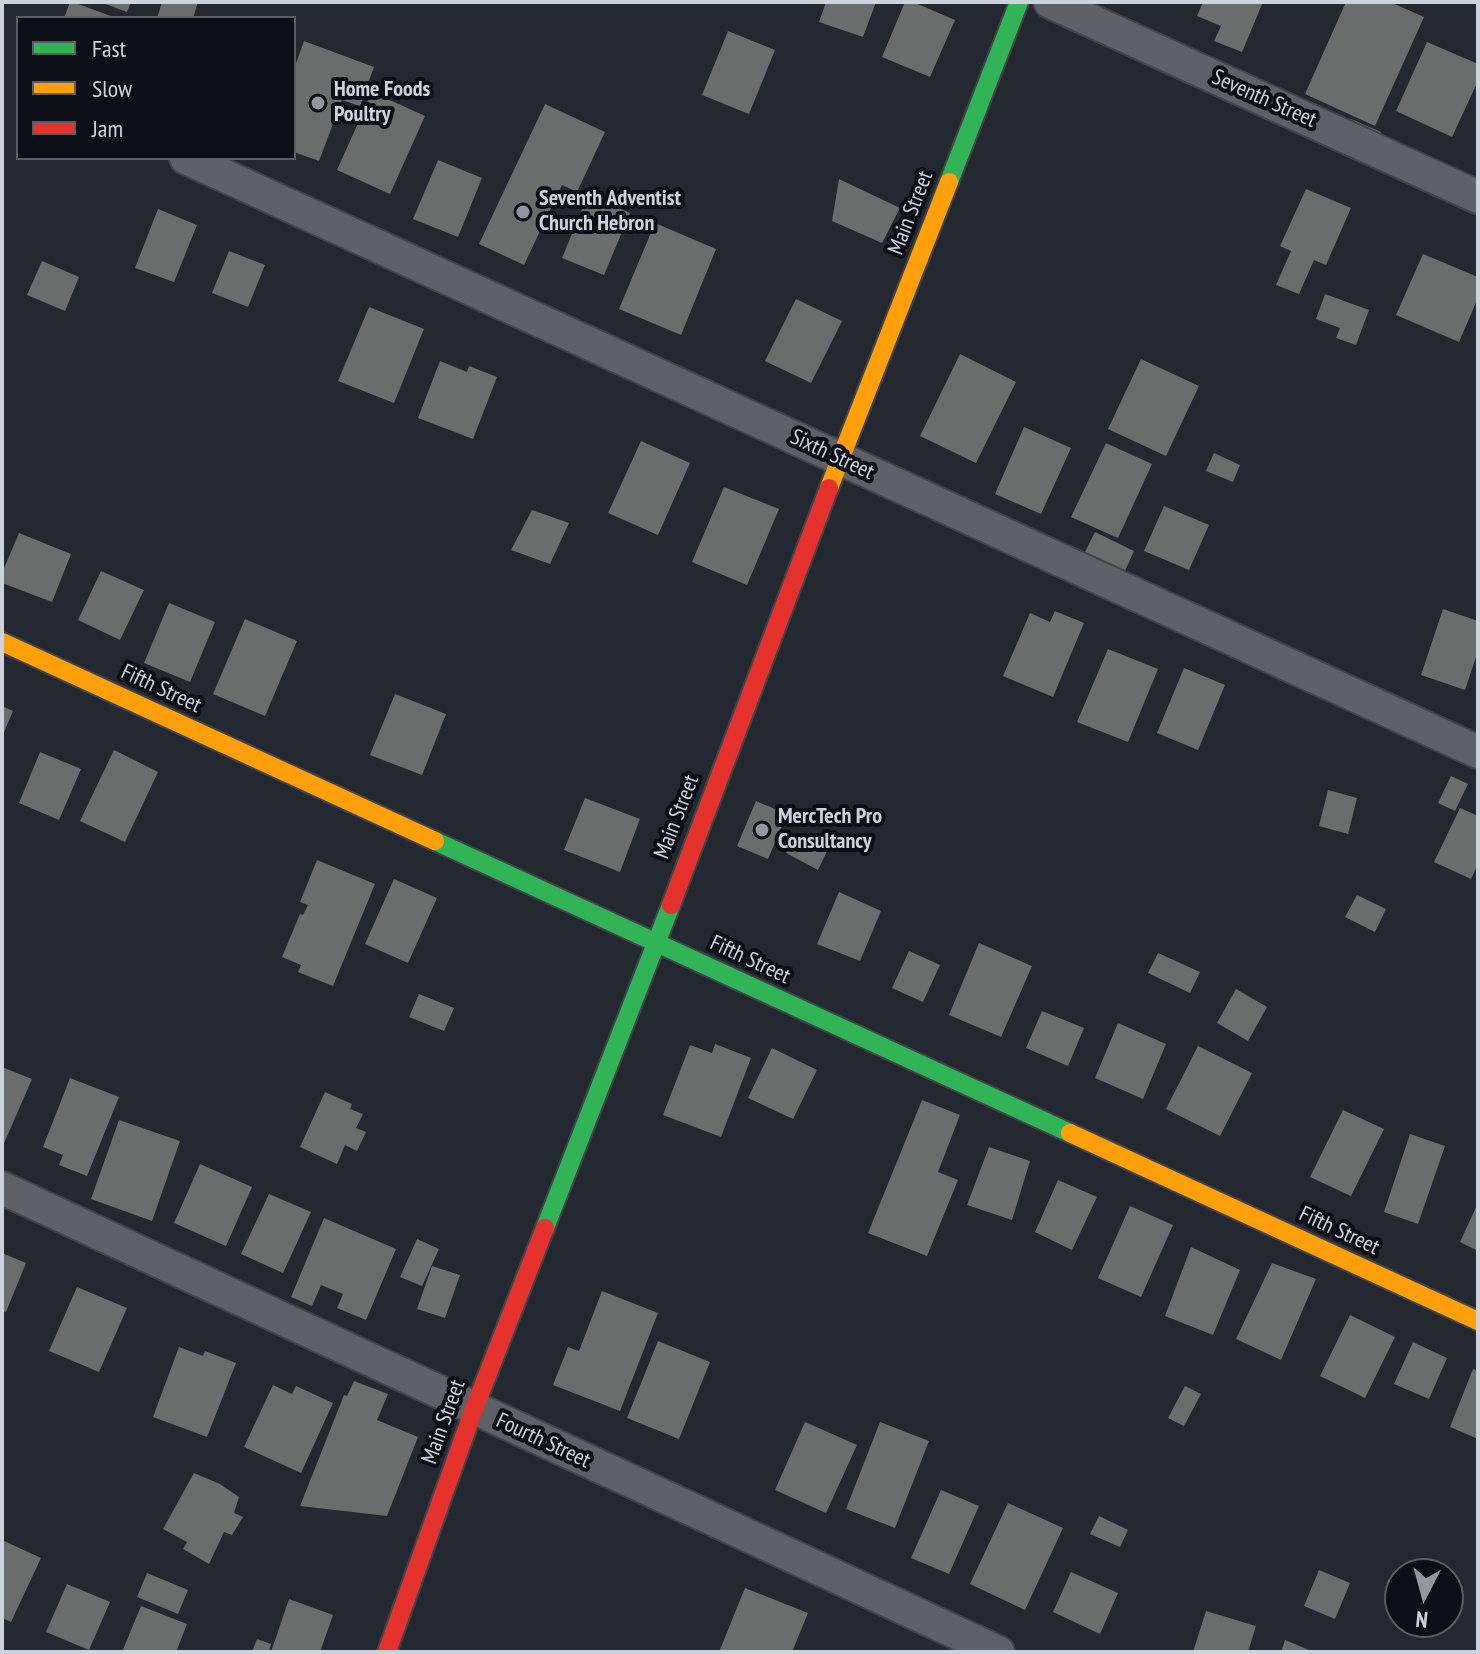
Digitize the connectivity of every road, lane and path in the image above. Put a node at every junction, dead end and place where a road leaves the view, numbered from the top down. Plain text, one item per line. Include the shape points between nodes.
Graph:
1 (1019, 2) edge
2 (1050, 2) edge
3 (190, 160) edge
4 (1478, 197) edge
5 (840, 459) junction
6 (2, 642) edge
7 (1478, 752) edge
8 (655, 942) junction
9 (2, 1188) edge
10 (1478, 1321) edge
11 (474, 1409) junction
12 (387, 1652) edge
13 (998, 1652) edge

1 - 5 street, Main Street
2 - 4 street, Seventh Street
3 - 5 street, Sixth Street
5 - 7 street, Sixth Street
5 - 8 street, Main Street
6 - 8 street, Fifth Street
8 - 10 street, Fifth Street
8 - 11 street, Main Street
9 - 11 street, Fourth Street
11 - 12 street, Main Street
11 - 13 street, Fourth Street

